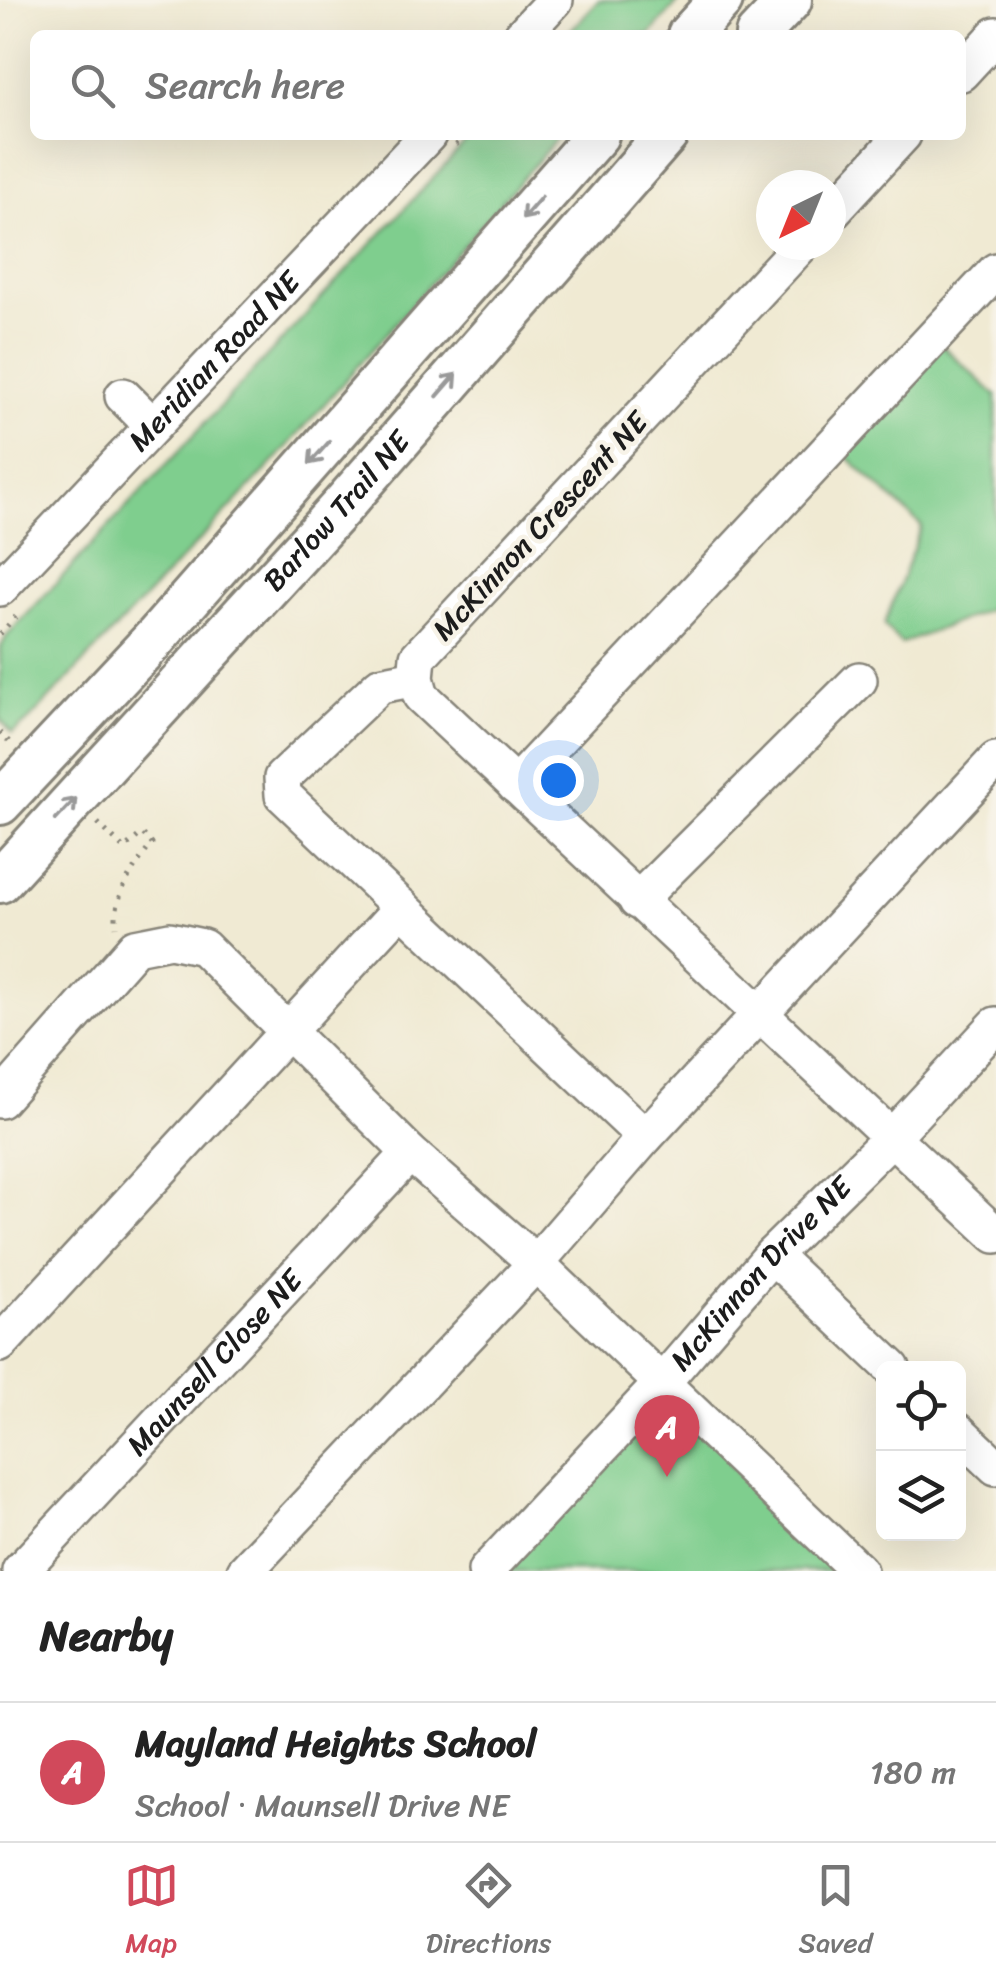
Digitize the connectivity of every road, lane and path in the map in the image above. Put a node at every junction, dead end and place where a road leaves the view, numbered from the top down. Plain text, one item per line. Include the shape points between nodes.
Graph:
1 (555, 0) edge
2 (721, 0) edge
3 (790, 0) edge
4 (527, 30) edge
5 (694, 30) edge
6 (763, 30) edge
7 (996, 36) edge
8 (966, 68) edge
9 (423, 140) edge
10 (593, 140) edge
11 (662, 140) edge
12 (899, 140) edge
13 (846, 197) edge
14 (787, 260) edge
15 (996, 271) edge
16 (123, 396) dead end
17 (153, 426) junction
18 (2, 580) edge
19 (416, 678) junction
20 (859, 680) dead end
21 (0, 732) edge
22 (996, 760) edge
23 (35, 766) junction
24 (514, 784) junction
25 (73, 801) junction
26 (1, 803) edge
27 (0, 881) edge
28 (637, 900) junction
29 (402, 907) junction
30 (135, 947) junction
31 (759, 1014) junction
32 (996, 1025) edge
33 (288, 1032) junction
34 (0, 1100) edge
35 (645, 1137) junction
36 (890, 1138) junction
37 (410, 1153) junction
38 (996, 1236) edge
39 (772, 1255) junction
40 (536, 1262) junction
41 (0, 1344) edge
42 (885, 1361) edge
43 (661, 1384) junction
44 (966, 1438) edge
45 (996, 1466) edge
46 (20, 1571) edge
47 (244, 1571) edge
48 (486, 1571) edge
49 (860, 1571) edge

1 - 4 street
2 - 5 main road
3 - 6 main road
7 - 8 street
9 - 17 street, Meridian Road NE
10 -> 23 main road, Barlow Trail NE via 170,622
25 -> 11 main road, Barlow Trail NE
12 - 13 street
14 - 19 street, McKinnon Crescent NE via 418,658
15 - 24 street
16 - 17 street
17 - 18 street, Meridian Road NE
19 - 24 street, McKinnon Crescent NE via 421,696
19 - 29 street via 380,685 282,778 282,794
20 - 28 street
21 - 23 path
22 - 31 street
23 - 26 main road, Barlow Trail NE
24 - 28 street, McKinnon Crescent NE
27 -> 25 main road, Barlow Trail NE
25 - 30 path via 124,849 142,834 152,844 130,871 115,910 116,926
28 - 31 street, McKinnon Crescent NE
29 - 33 street
29 - 35 street
30 - 33 street via 170,940 203,947
30 - 34 street
31 - 35 street
31 - 36 street, McKinnon Crescent NE
32 - 36 street, McKinnon Drive NE
33 - 37 street
33 - 41 street
35 - 40 street
36 - 38 street, McKinnon Crescent NE
36 - 39 street, McKinnon Drive NE
37 - 40 street
37 - 46 street, Maunsell Close NE
39 - 42 street
39 - 43 street, McKinnon Drive NE
40 - 43 street
40 - 47 street
43 - 48 street, McKinnon Drive NE
43 - 49 street
44 - 45 street

